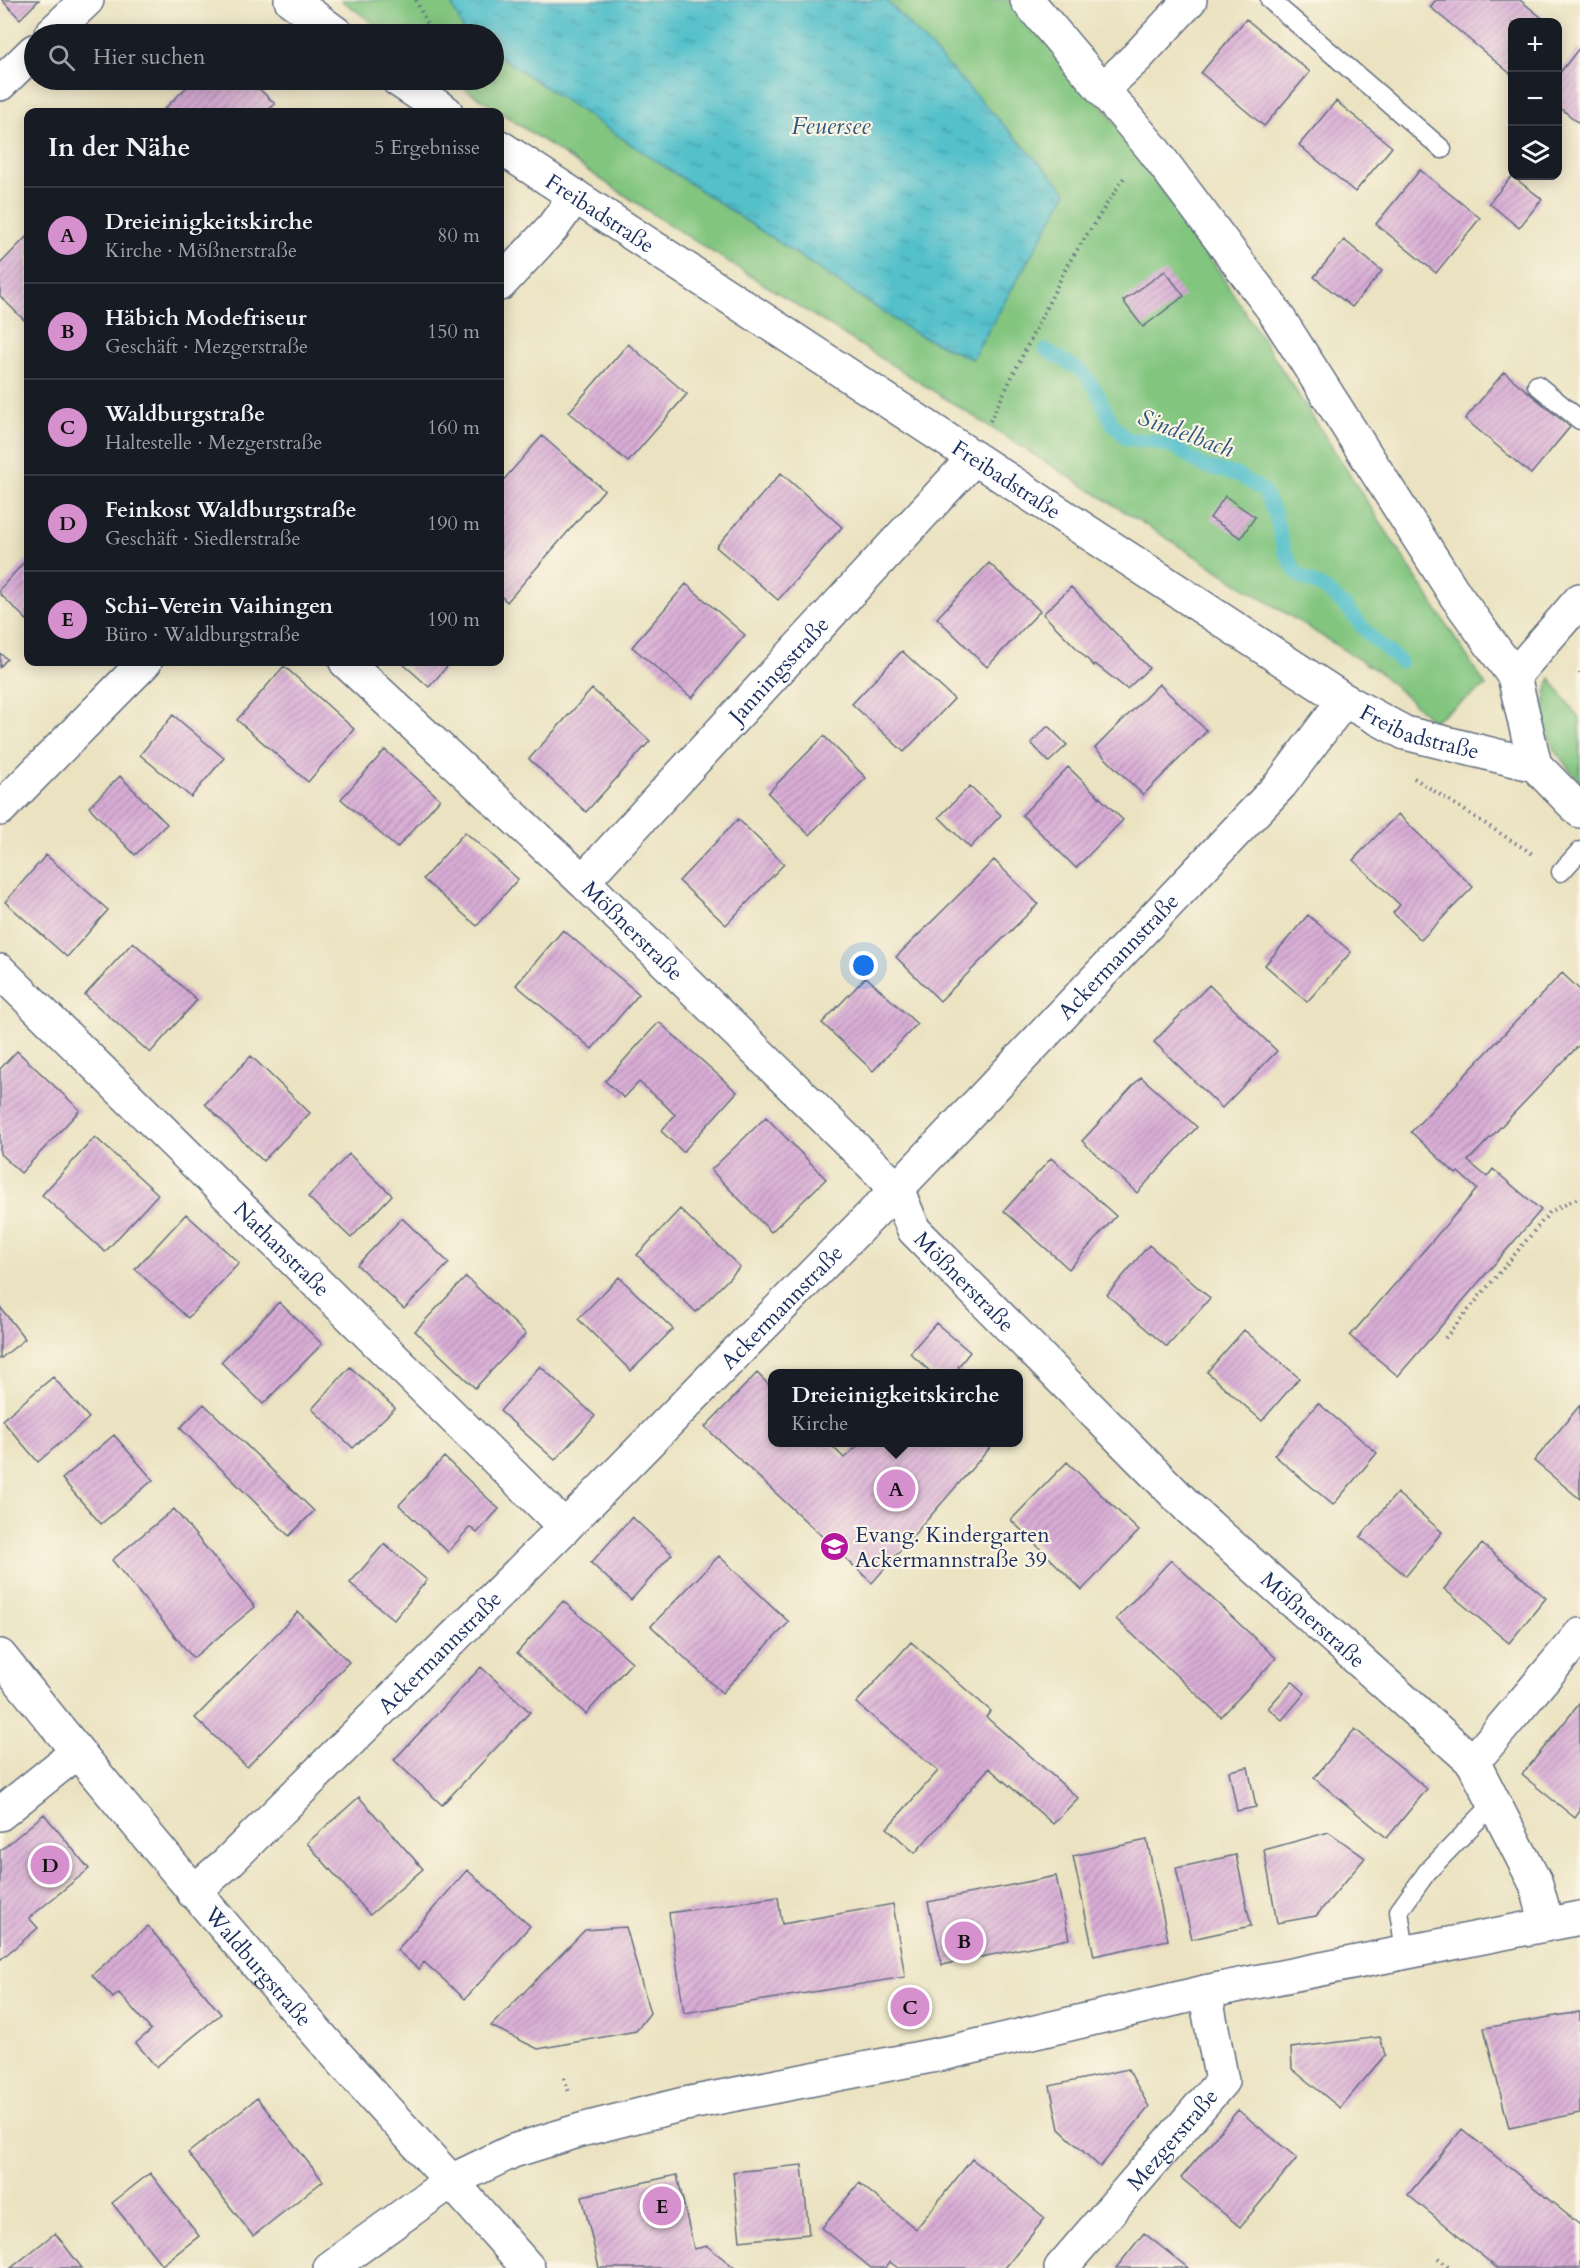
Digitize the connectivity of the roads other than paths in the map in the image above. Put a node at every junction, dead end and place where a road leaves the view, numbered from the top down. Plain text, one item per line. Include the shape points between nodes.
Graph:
1 (87, 0) edge
2 (291, 0) edge
3 (1027, 0) edge
4 (1190, 0) edge
5 (1270, 0) edge
6 (62, 24) edge
7 (324, 24) edge
8 (24, 61) edge
9 (0, 84) edge
10 (1103, 88) junction
11 (413, 90) edge
12 (440, 108) edge
13 (1442, 149) dead end
14 (504, 150) edge
15 (575, 196) junction
16 (504, 280) edge
17 (1537, 385) dead end
18 (1580, 420) edge
19 (974, 458) junction
20 (1580, 600) edge
21 (141, 666) edge
22 (350, 666) edge
23 (1514, 676) junction
24 (1344, 700) junction
25 (1535, 765) junction
26 (0, 809) edge
27 (1580, 811) edge
28 (1580, 851) edge
29 (1561, 872) road end
30 (583, 881) junction
31 (0, 971) edge
32 (897, 1190) junction
33 (565, 1527) junction
34 (1580, 1635) edge
35 (0, 1656) edge
36 (77, 1752) junction
37 (1473, 1762) junction
38 (1494, 1803) junction
39 (0, 1814) edge
40 (193, 1892) junction
41 (1580, 1918) edge
42 (1547, 1924) junction
43 (1405, 1952) junction
44 (1205, 1992) junction
45 (451, 2181) junction
46 (330, 2268) edge
47 (528, 2268) edge
48 (1061, 2268) edge

1 - 6 street
2 - 7 street
3 - 10 street
4 - 10 street
5 - 13 lane
8 - 9 street
10 - 23 street via 1272,308 1456,596
11 - 12 street
14 - 15 street, Freibadstraße
15 - 16 street via 553,227
15 - 19 street, Freibadstraße
17 - 18 lane
19 - 24 street, Freibadstraße
19 - 30 street, Janningsstraße
20 - 23 street
21 - 26 street
22 - 30 street, Mößnerstraße
23 - 25 street
24 - 25 street, Freibadstraße via 1405,733
24 - 32 street, Ackermannstraße via 1281,784
25 - 27 street
28 - 29 lane
30 - 32 street, Mößnerstraße
31 - 33 street, Nathanstraße
32 - 33 street, Ackermannstraße
32 - 37 street, Mößnerstraße via 914,1230 1190,1509
33 - 40 street, Ackermannstraße via 227,1863
34 - 37 street
35 - 36 street, Waldburgstraße
36 - 39 street
36 - 40 street, Waldburgstraße
37 - 38 street, Mößnerstraße
38 - 42 street, Mößnerstraße via 1536,1884
38 - 43 lane via 1427,1872 1399,1911
40 - 45 street, Waldburgstraße
41 - 42 street
42 - 43 street
43 - 44 street
44 - 45 street via 951,2052 638,2115 513,2151
44 - 48 street, Mezgerstraße via 1222,2081
45 - 46 street
45 - 47 street, Waldburgstraße

